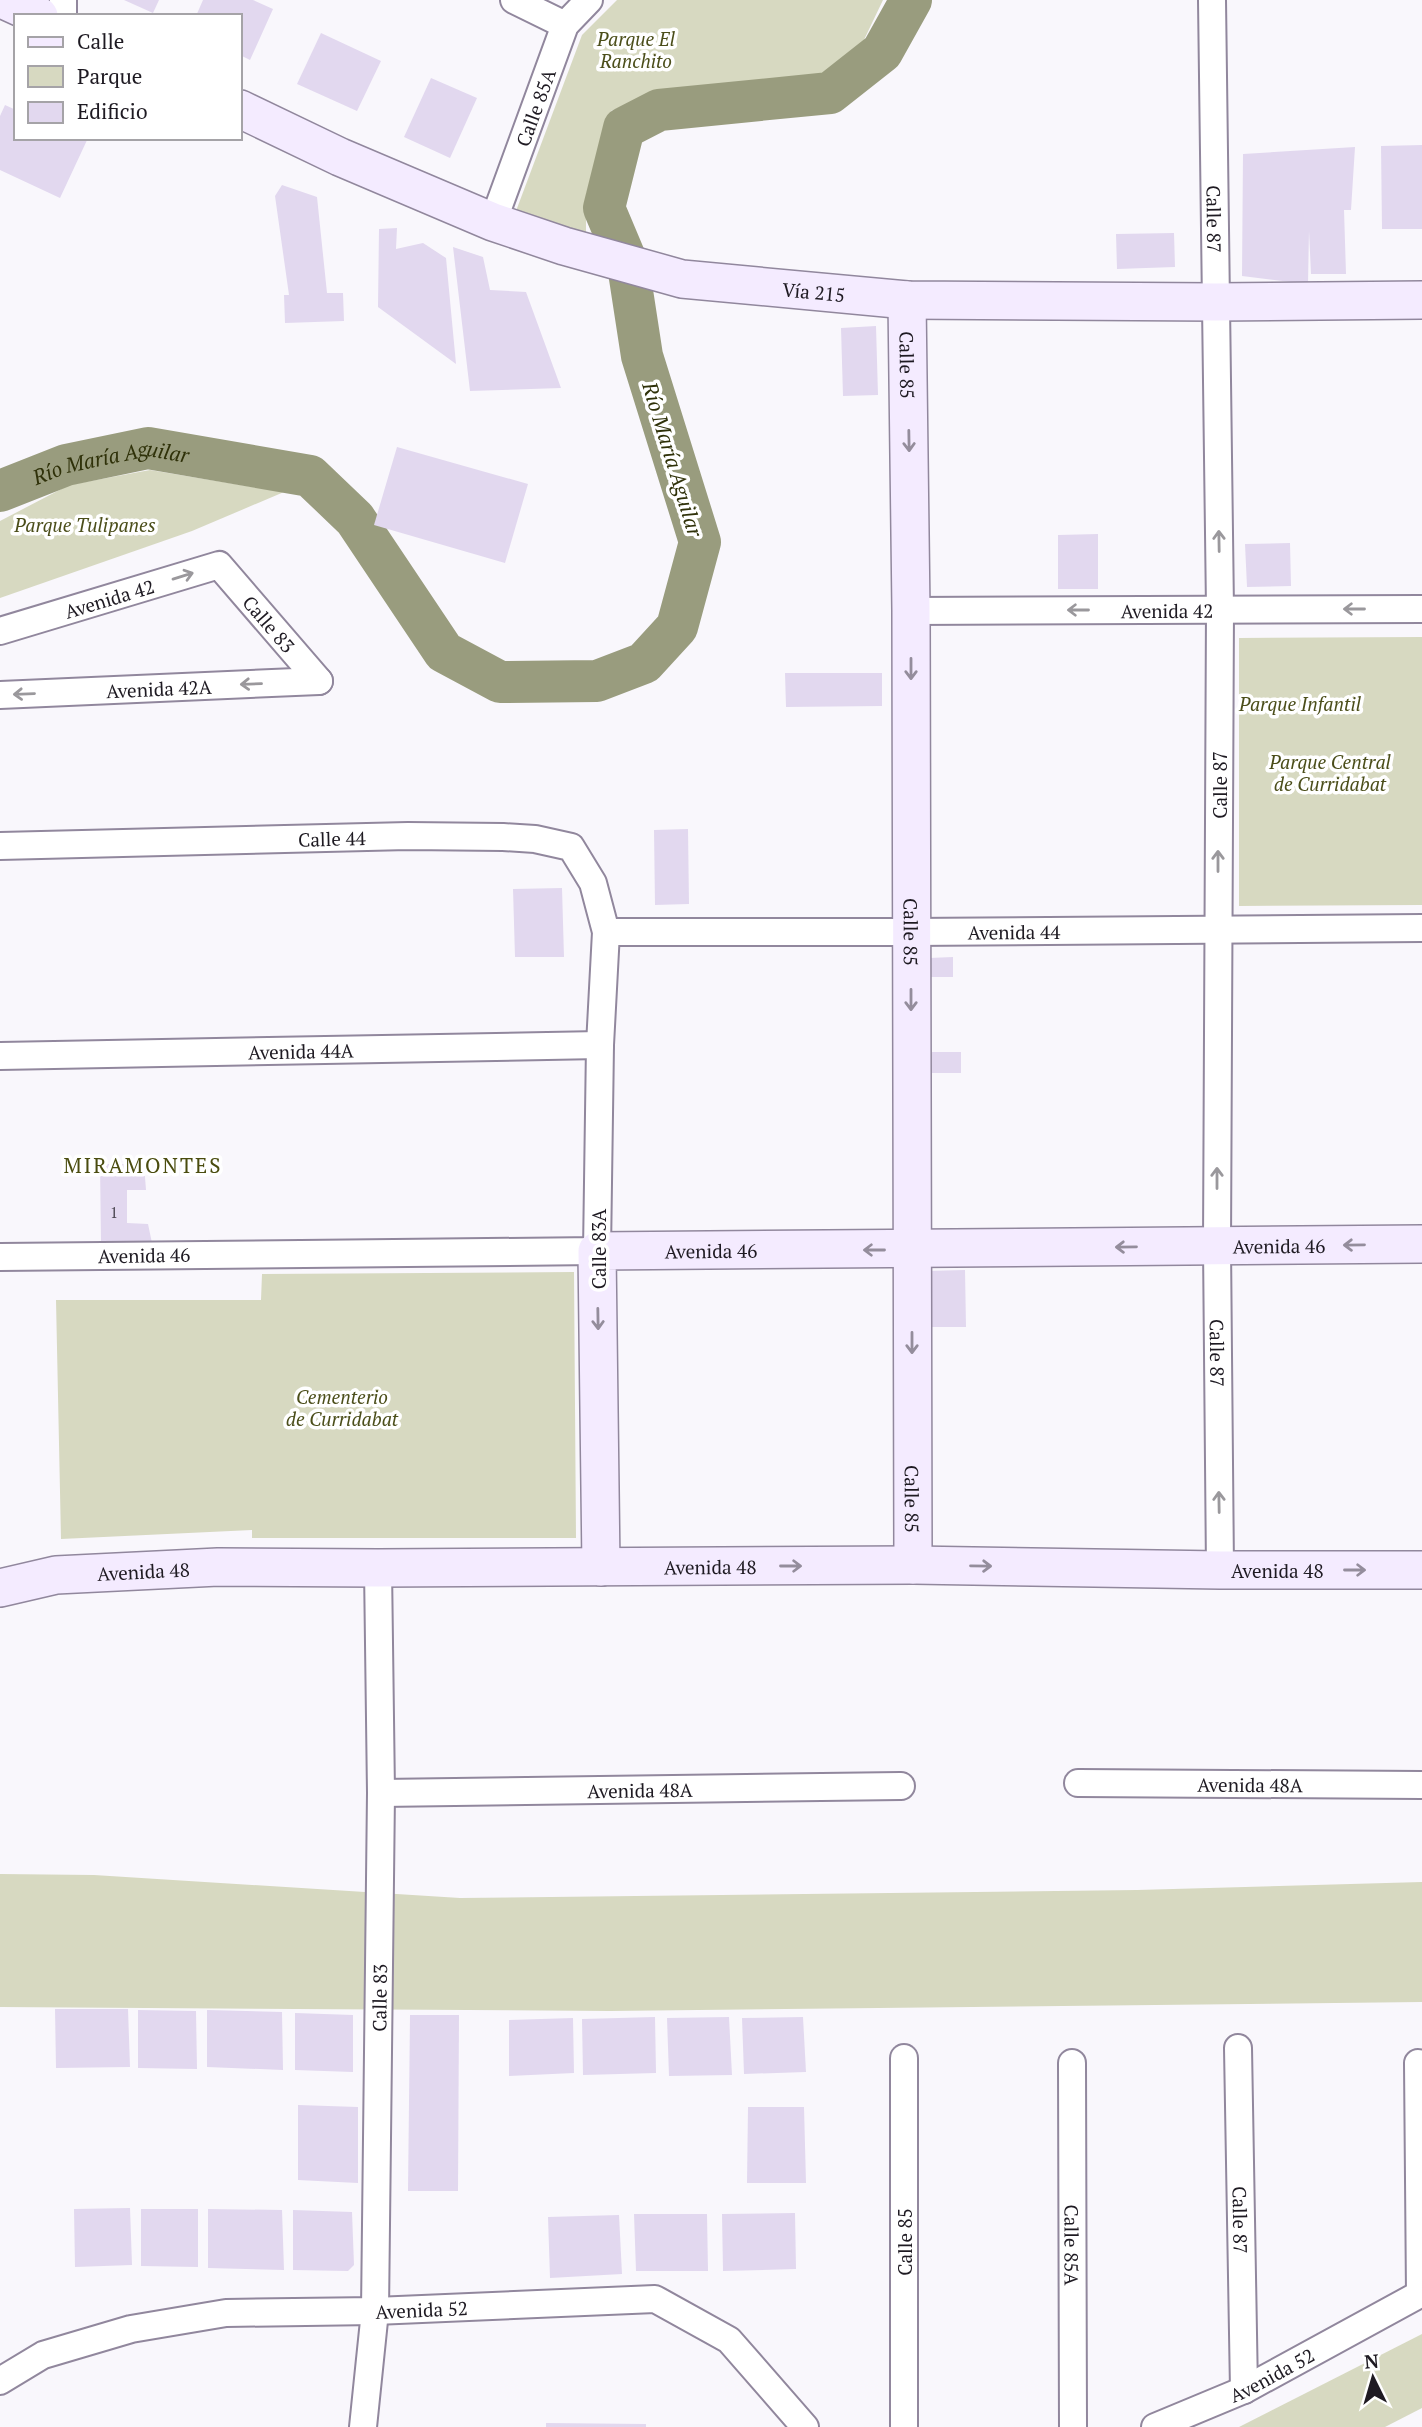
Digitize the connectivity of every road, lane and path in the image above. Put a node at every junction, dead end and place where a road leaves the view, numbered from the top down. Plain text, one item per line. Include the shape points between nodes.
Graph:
1 (4, 0) edge
2 (514, 0) edge
3 (589, 0) edge
4 (1212, 0) edge
5 (35, 14) edge
6 (565, 25) junction
7 (242, 109) edge
8 (493, 222) junction
9 (907, 300) junction
10 (1422, 300) edge
11 (1216, 302) junction
12 (219, 565) joint
13 (1422, 609) edge
14 (1220, 610) junction
15 (911, 611) junction
16 (0, 631) edge
17 (319, 681) joint
18 (0, 695) edge
19 (0, 846) edge
20 (1422, 928) edge
21 (1218, 929) junction
22 (606, 932) junction
23 (911, 932) junction
24 (600, 1045) junction
25 (0, 1056) edge
26 (1422, 1244) edge
27 (1217, 1246) junction
28 (911, 1250) junction
29 (597, 1251) junction
30 (0, 1256) edge
31 (913, 1565) junction
32 (600, 1567) junction
33 (379, 1568) junction
34 (1220, 1570) junction
35 (1422, 1570) edge
36 (0, 1588) edge
37 (1078, 1783) dead end
38 (1422, 1785) edge
39 (901, 1786) dead end
40 (381, 1793) junction
41 (1238, 2048) dead end
42 (904, 2057) dead end
43 (1072, 2063) dead end
44 (1418, 2063) dead end
45 (375, 2311) junction
46 (0, 2381) edge
47 (1244, 2390) junction
48 (363, 2427) edge
49 (805, 2427) edge
50 (904, 2427) edge
51 (1073, 2427) edge
52 (1155, 2427) edge

1 - 5 main road
2 - 6 street
3 - 6 street, Calle 85A
4 - 11 street, Calle 87
6 - 8 street, Calle 85A
7 - 8 main road, Vía 215 via 340,157
8 - 9 main road, Vía 215 via 682,279
9 - 11 main road, Vía 215
9 -> 15 main road, Calle 85
10 - 11 main road, Vía 215
14 -> 11 street, Calle 87
16 -> 12 street, Avenida 42
12 - 17 street, Calle 83
13 -> 14 street, Avenida 42
14 -> 15 street, Avenida 42
21 -> 14 street, Calle 87
15 -> 23 main road, Calle 85
17 -> 18 street, Avenida 42A
19 - 22 street, Calle 44 via 408,836 535,839 571,847 593,883
20 - 21 street, Avenida 44
21 - 23 street, Avenida 44
27 -> 21 street, Calle 87
22 - 23 street, Avenida 44
22 - 24 street, Calle 83A
23 -> 28 main road, Calle 85
24 - 25 street, Avenida 44A
24 - 29 street, Calle 83A
26 -> 27 main road, Avenida 46
27 -> 28 main road, Avenida 46
34 -> 27 street, Calle 87
28 -> 29 main road, Avenida 46
28 -> 31 main road, Calle 85
29 - 30 street, Avenida 46
29 -> 32 main road, Calle 83A
32 -> 31 main road, Avenida 48
31 -> 34 main road, Avenida 48
32 - 33 main road, Avenida 48
33 - 36 main road, Avenida 48 via 144,1570 56,1576
33 - 40 street, Calle 83
34 -> 35 main road, Avenida 48
37 - 38 street, Avenida 48A
39 - 40 street, Avenida 48A
40 - 45 street, Calle 83
41 - 47 street, Calle 87
42 - 50 street, Calle 85
43 - 51 street, Calle 85A
44 - 47 street, Avenida 52 via 1420,2294
45 - 46 street, Avenida 52 via 226,2314 131,2329 43,2355
45 - 48 street, Calle 83
45 - 49 street, Avenida 52 via 655,2299 729,2340
47 - 52 street, Avenida 52

